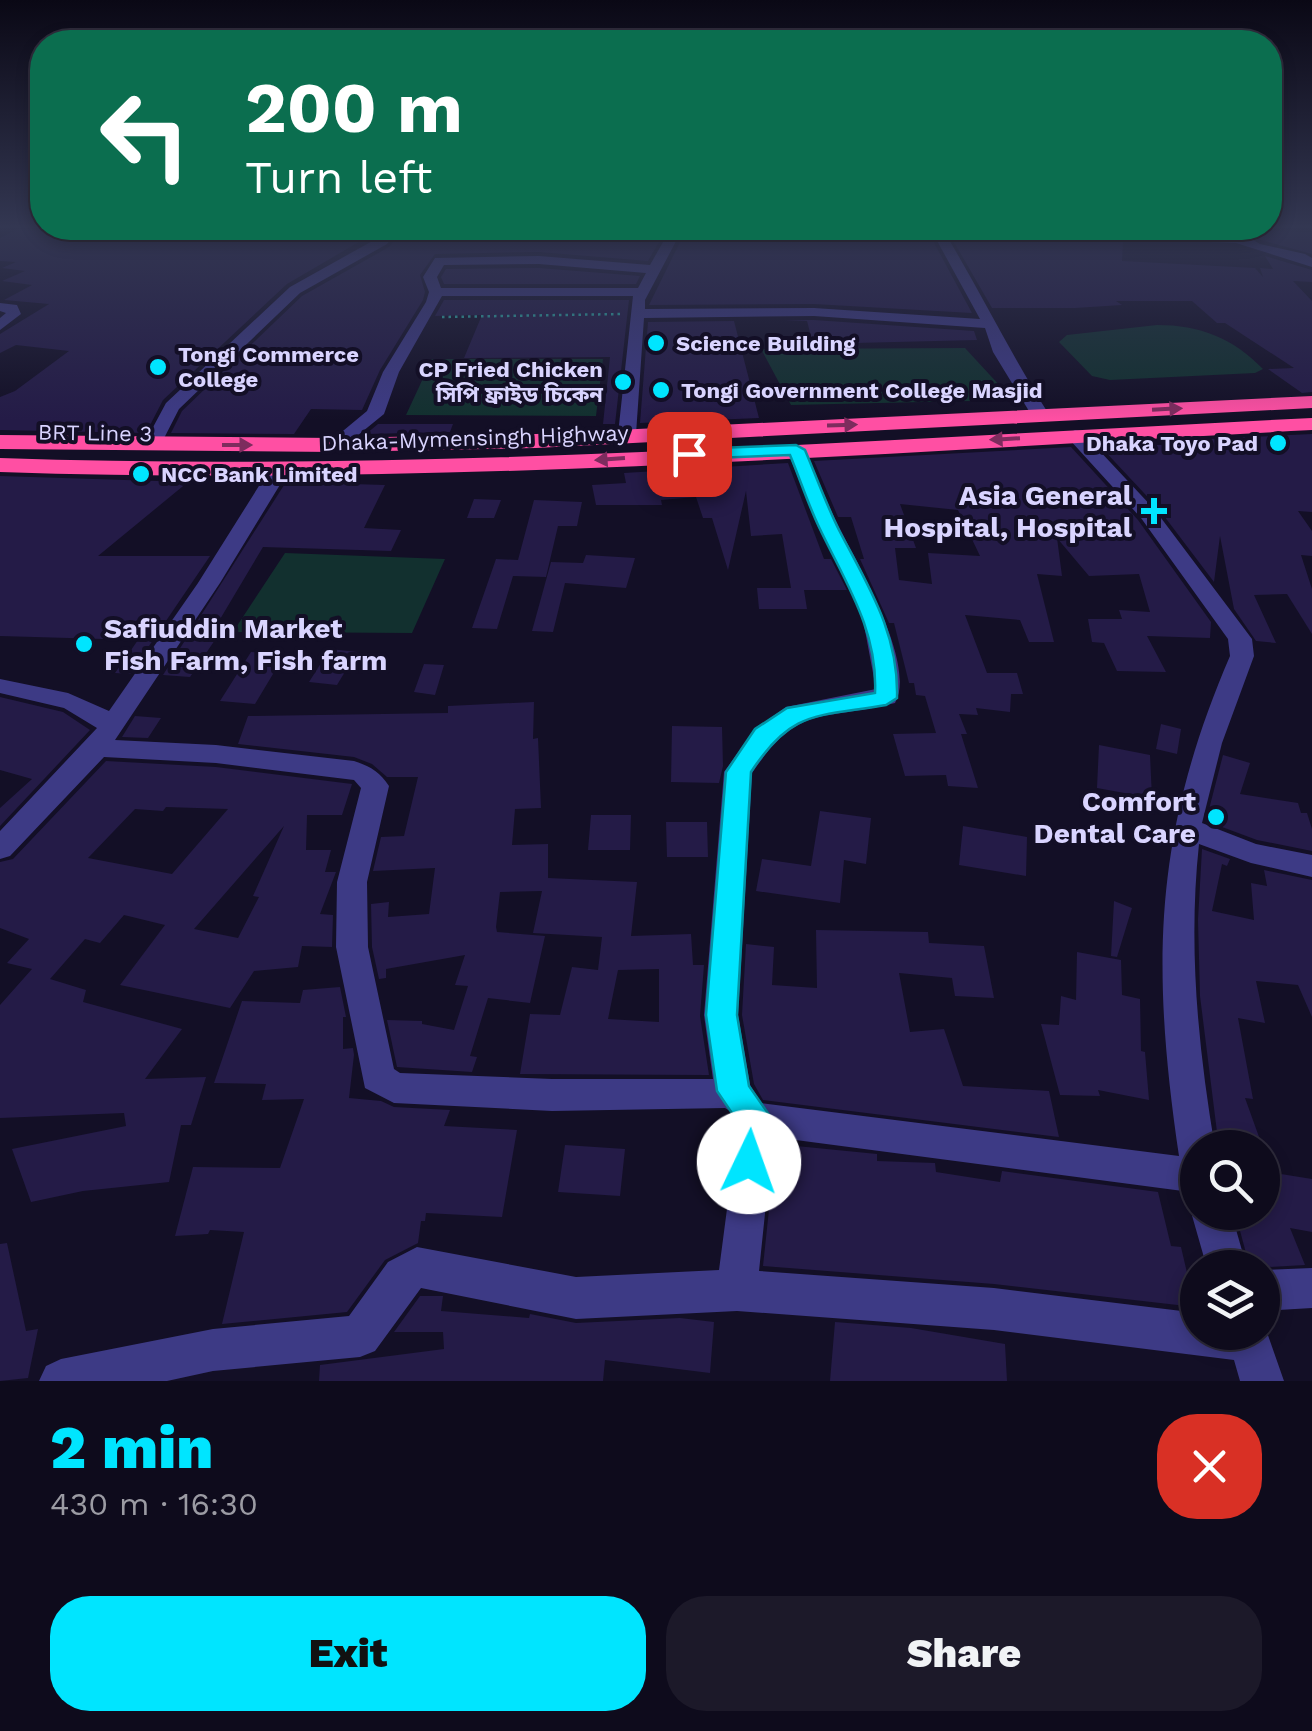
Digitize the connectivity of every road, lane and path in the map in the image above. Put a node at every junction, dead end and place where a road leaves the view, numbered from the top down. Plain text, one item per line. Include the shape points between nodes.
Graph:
1 (296, 290) edge
2 (971, 290) edge
3 (436, 292) joint
4 (642, 292) joint
5 (0, 307) edge
6 (637, 314) junction
7 (422, 318) junction
8 (0, 324) edge
9 (990, 324) junction
10 (1312, 402) edge
11 (1041, 416) junction
12 (1312, 424) edge
13 (627, 434) junction
14 (1074, 435) junction
15 (0, 442) edge
16 (154, 444) junction
17 (335, 445) junction
18 (796, 450) junction
19 (0, 455) edge
20 (190, 460) dead end
21 (0, 465) edge
22 (279, 470) junction
23 (0, 686) edge
24 (103, 737) junction
25 (1186, 828) junction
26 (0, 849) edge
27 (1312, 866) edge
28 (744, 1105) junction
29 (1193, 1130) edge
30 (1180, 1173) edge
31 (1312, 1288) edge
32 (1280, 1289) edge
33 (737, 1290) junction
34 (1253, 1352) edge
35 (61, 1381) edge

1 - 16 street via 172,408
2 - 9 street
3 - 4 street
3 - 7 street
4 - 6 street
5 - 8 street via 14,314
6 - 7 path
6 - 9 street via 814,312
6 - 13 street
7 - 17 street via 374,414
9 - 11 street
11 -> 10 highway, Dhaka-Mymensingh Highway
13 -> 11 highway, Dhaka-Mymensingh Highway
12 - 14 highway, Dhaka-Mymensingh Highway
13 - 17 highway, Dhaka-Mymensingh Highway
14 -> 18 highway, Dhaka-Mymensingh Highway
14 - 25 street via 1148,514 1240,639 1242,656
15 - 16 highway, Dhaka-Mymensingh Highway
16 -> 17 highway, Dhaka-Mymensingh Highway
18 -> 22 highway, Dhaka-Mymensingh Highway
18 - 28 street via 872,609 888,689 886,698 873,703 796,713 764,735 738,772 722,1015
19 - 20 highway, BRT Line 3
21 - 22 highway, Dhaka-Mymensingh Highway
22 - 24 street
23 - 24 street via 96,712
24 - 26 street
24 - 28 street via 364,774 375,786 352,882 352,947 378,1077 394,1088 712,1095
25 - 27 street via 1251,853
25 - 29 street via 1177,972
28 - 30 street
28 - 33 street
31 - 32 street
33 - 34 street via 994,1308
33 - 35 street via 576,1298 417,1267 402,1276 360,1336 214,1350

